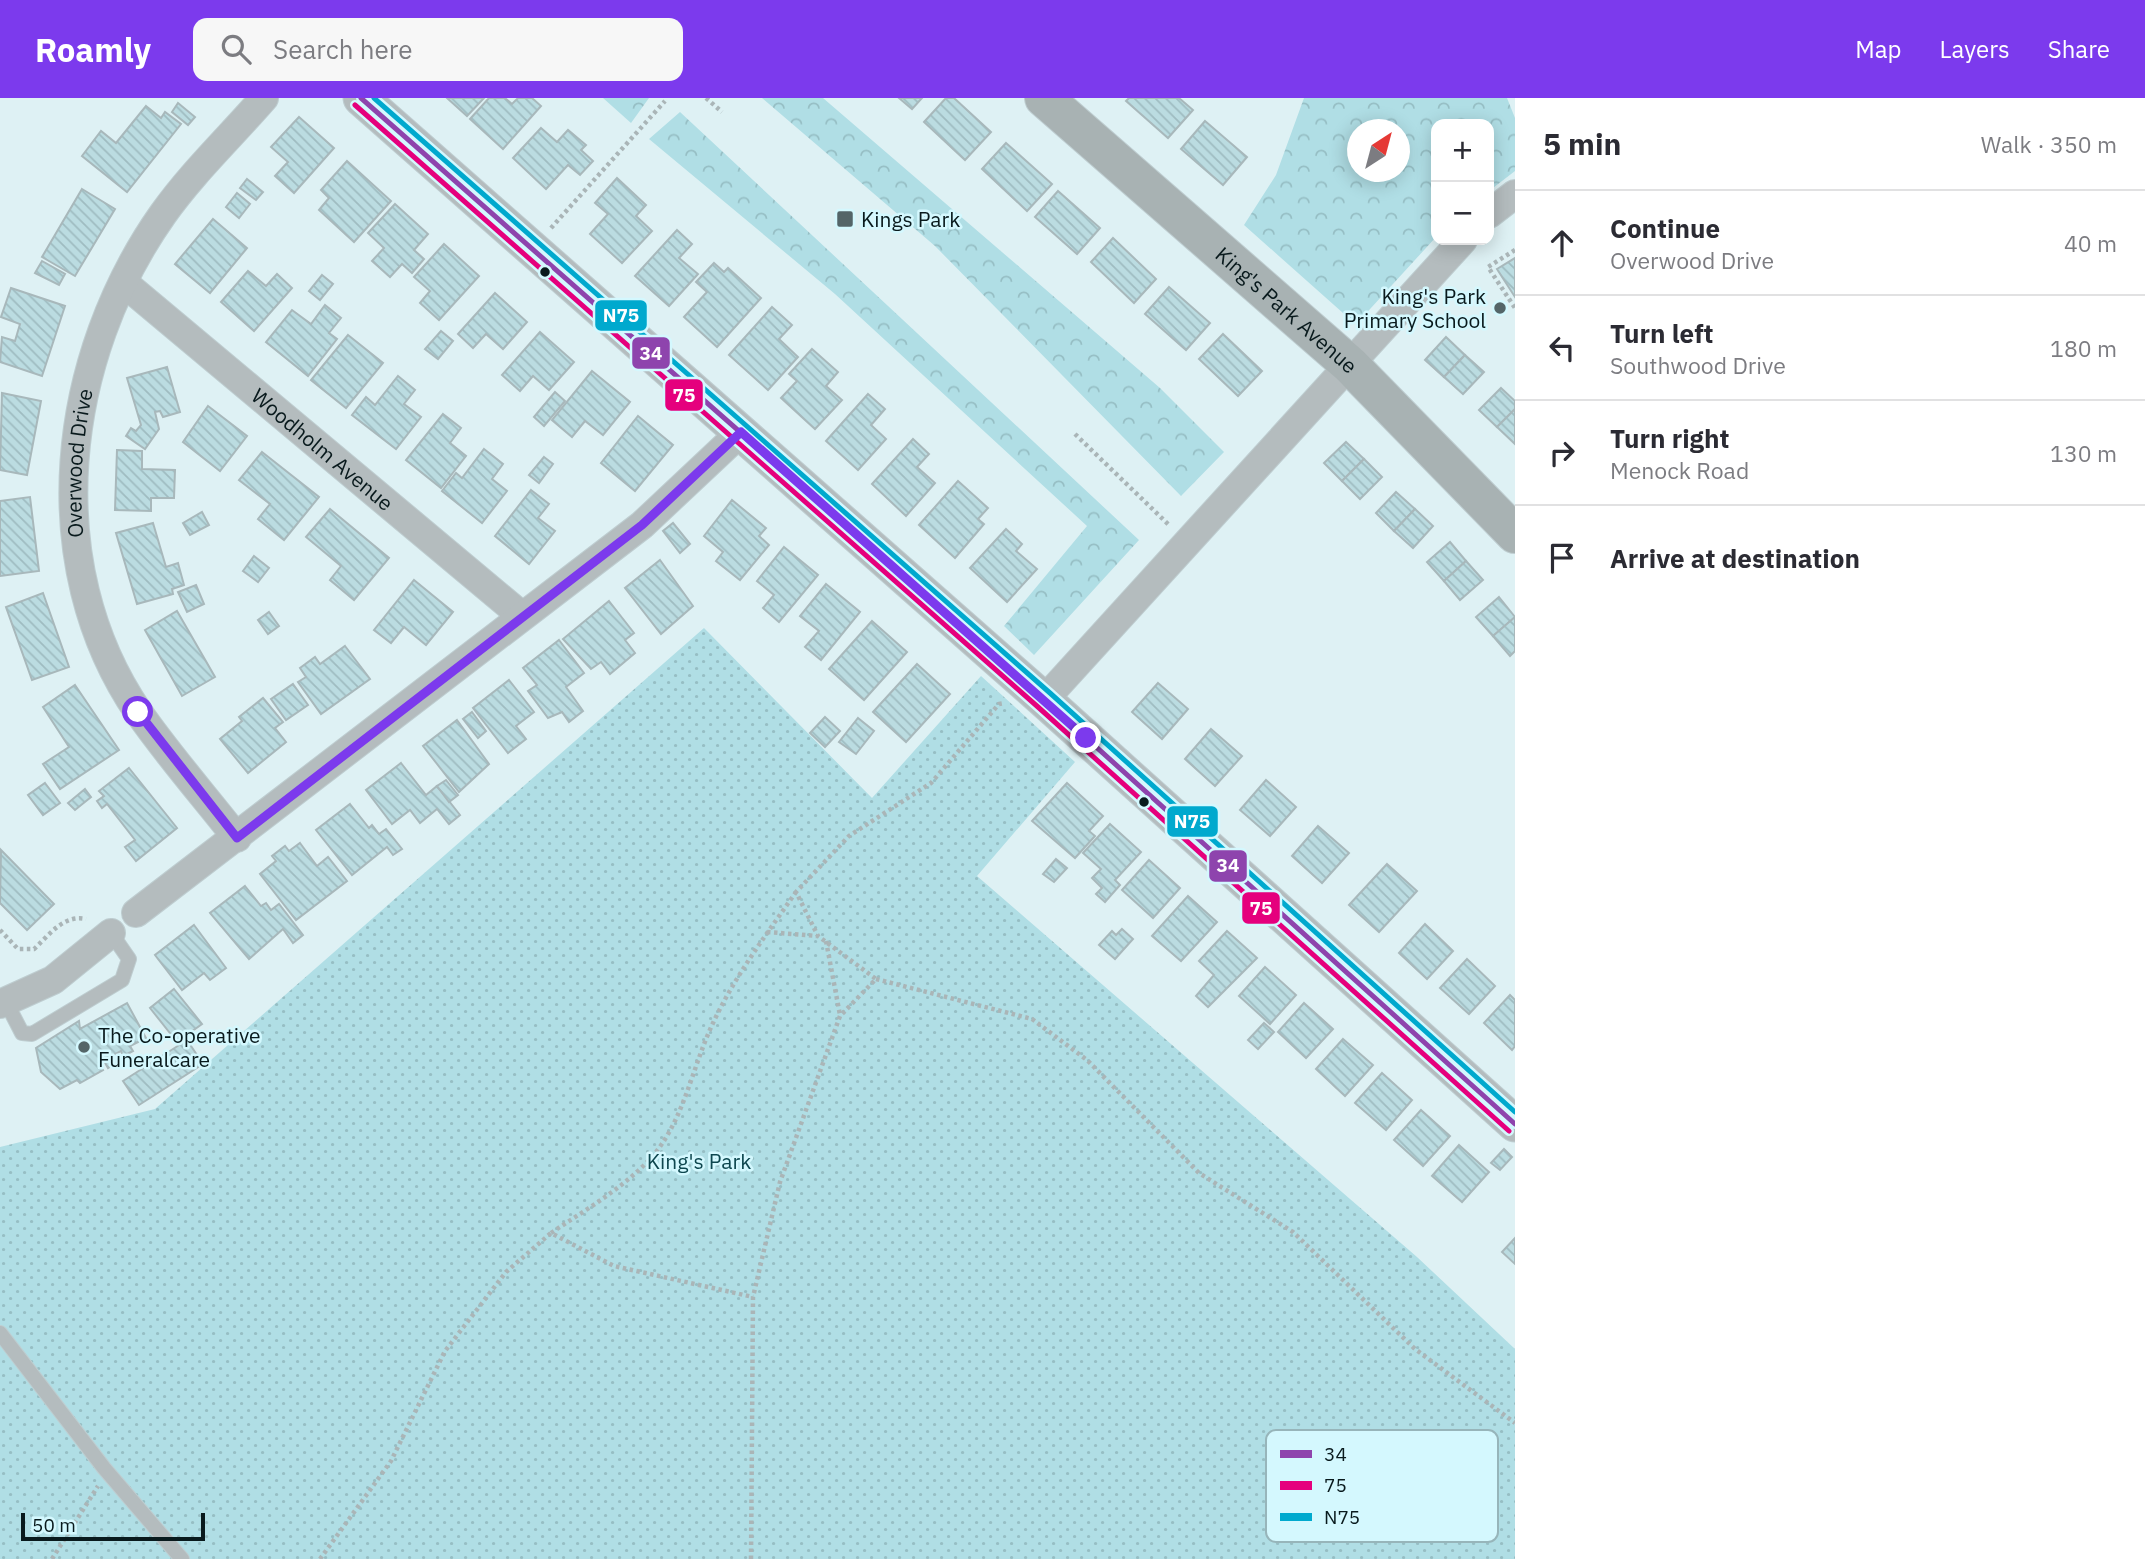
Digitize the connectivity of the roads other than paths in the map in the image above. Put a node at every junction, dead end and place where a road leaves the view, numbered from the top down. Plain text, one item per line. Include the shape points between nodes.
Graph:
1 (264, 98) edge
2 (361, 98) edge
3 (1052, 101) edge
4 (1515, 194) edge
5 (1494, 210) edge
6 (1458, 245) edge
7 (124, 283) junction
8 (1350, 365) junction
9 (741, 432) junction
10 (1515, 534) edge
11 (522, 617) junction
12 (1044, 700) junction
13 (237, 838) junction
14 (136, 913) dead end
15 (111, 933) joint
16 (3, 1003) edge
17 (1515, 1124) edge
18 (0, 1333) edge
19 (182, 1559) edge

1 - 7 street, Overwood Drive via 163,214
2 - 9 street
3 - 8 main road, King's Park Avenue
4 - 5 street
6 - 8 street
7 - 11 street, Woodholm Avenue
7 - 13 street, Overwood Drive via 103,323 73,456 73,528 85,591 107,654 138,712
8 - 10 main road, King's Park Avenue
8 - 12 street
9 - 11 street via 642,525
9 - 12 street
11 - 13 street
12 - 17 street
13 - 14 street
15 - 16 street via 53,980
15 - 16 lane via 129,959 122,980 32,1034 22,1033
18 - 19 lane

